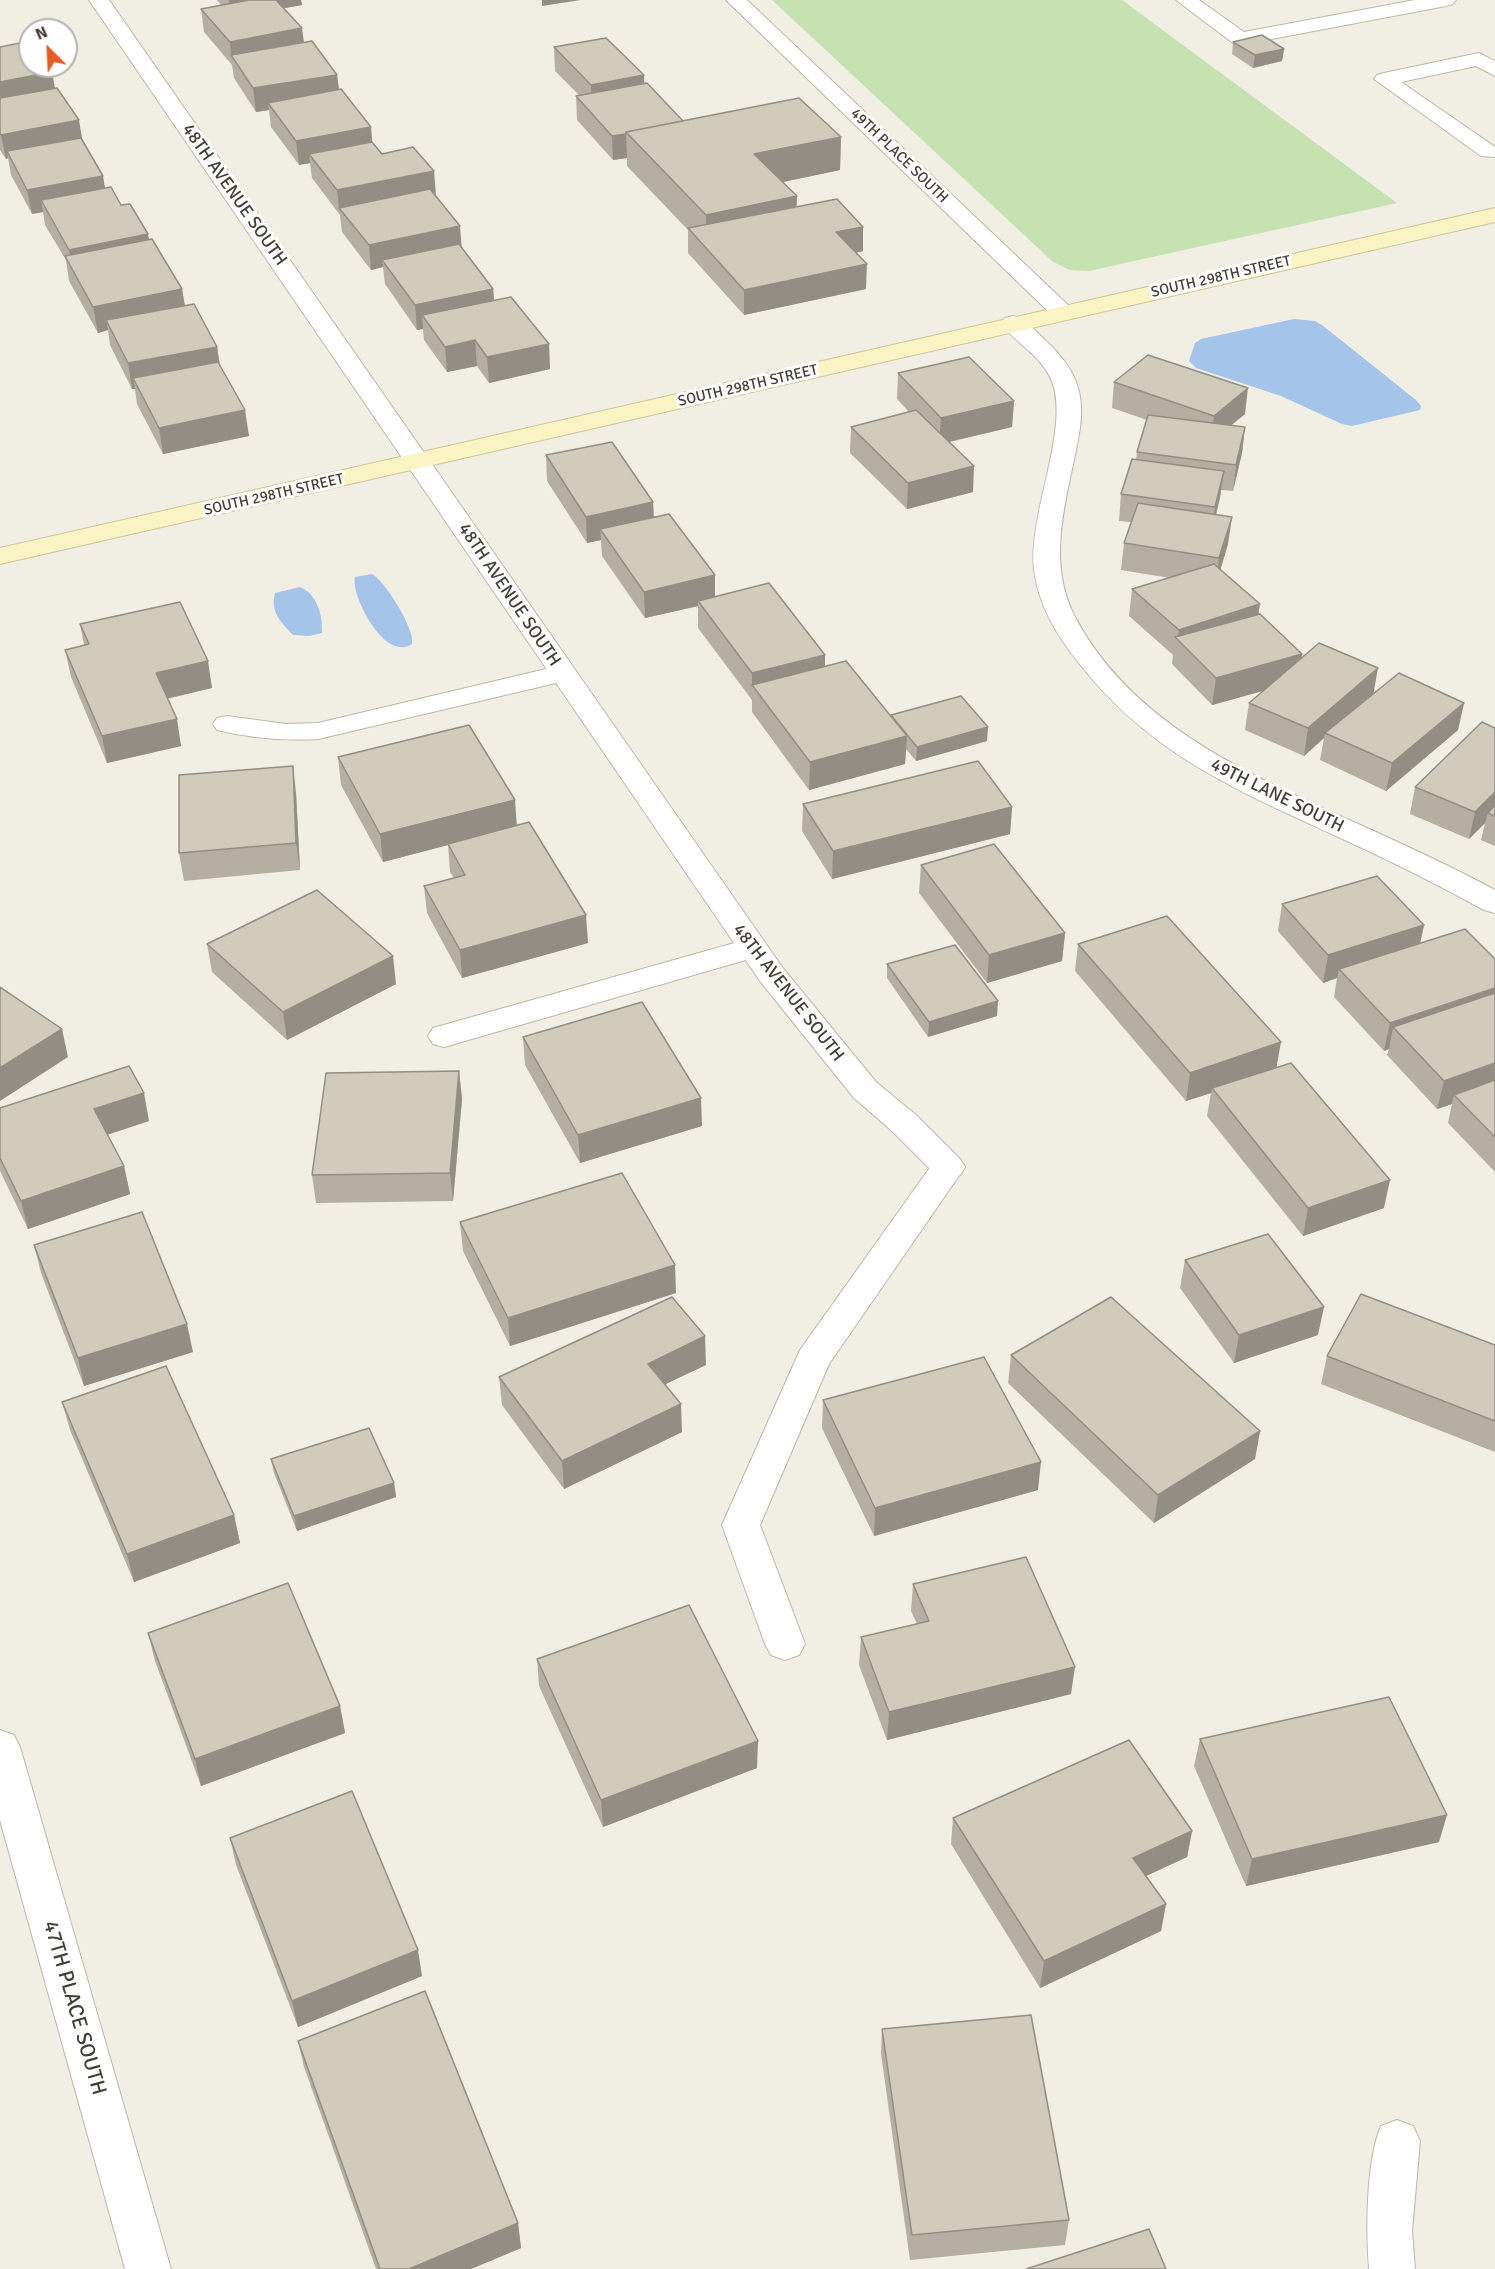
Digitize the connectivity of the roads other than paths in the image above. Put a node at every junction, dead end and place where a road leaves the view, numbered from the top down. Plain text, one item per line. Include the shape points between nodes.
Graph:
1 (99, 0) edge
2 (736, 0) edge
3 (1186, 0) edge
4 (1446, 0) edge
5 (1495, 70) edge
6 (1488, 152) dead end
7 (1495, 214) edge
8 (1062, 312) junction
9 (1013, 323) junction
10 (418, 463) junction
11 (0, 556) edge
12 (562, 673) junction
13 (227, 724) dead end
14 (1495, 903) edge
15 (752, 948) junction
16 (444, 1036) dead end
17 (786, 1644) dead end
18 (0, 1747) edge
19 (1397, 2141) dead end
20 (148, 2269) edge
21 (1392, 2269) edge

1 - 10 street, 48TH AVENUE SOUTH
2 - 8 street, 49TH PLACE SOUTH
3 - 4 street via 1240,39
5 - 6 street via 1479,59 1384,79
7 - 8 street, SOUTH 298TH STREET
8 - 9 street, SOUTH 298TH STREET
9 - 10 street, SOUTH 298TH STREET
9 - 14 street, 49TH LANE SOUTH via 1054,366 1067,390 1068,428 1047,532 1053,598 1071,632 1117,694 1170,739 1242,782 1407,857
10 - 11 street, SOUTH 298TH STREET
10 - 12 street, 48TH AVENUE SOUTH
12 - 13 street via 318,731 286,732
12 - 15 street, 48TH AVENUE SOUTH
15 - 16 street
15 - 17 street, 48TH AVENUE SOUTH via 865,1090 948,1167 813,1359 741,1525
18 - 20 street, 47TH PLACE SOUTH
19 - 21 street via 1389,2231

